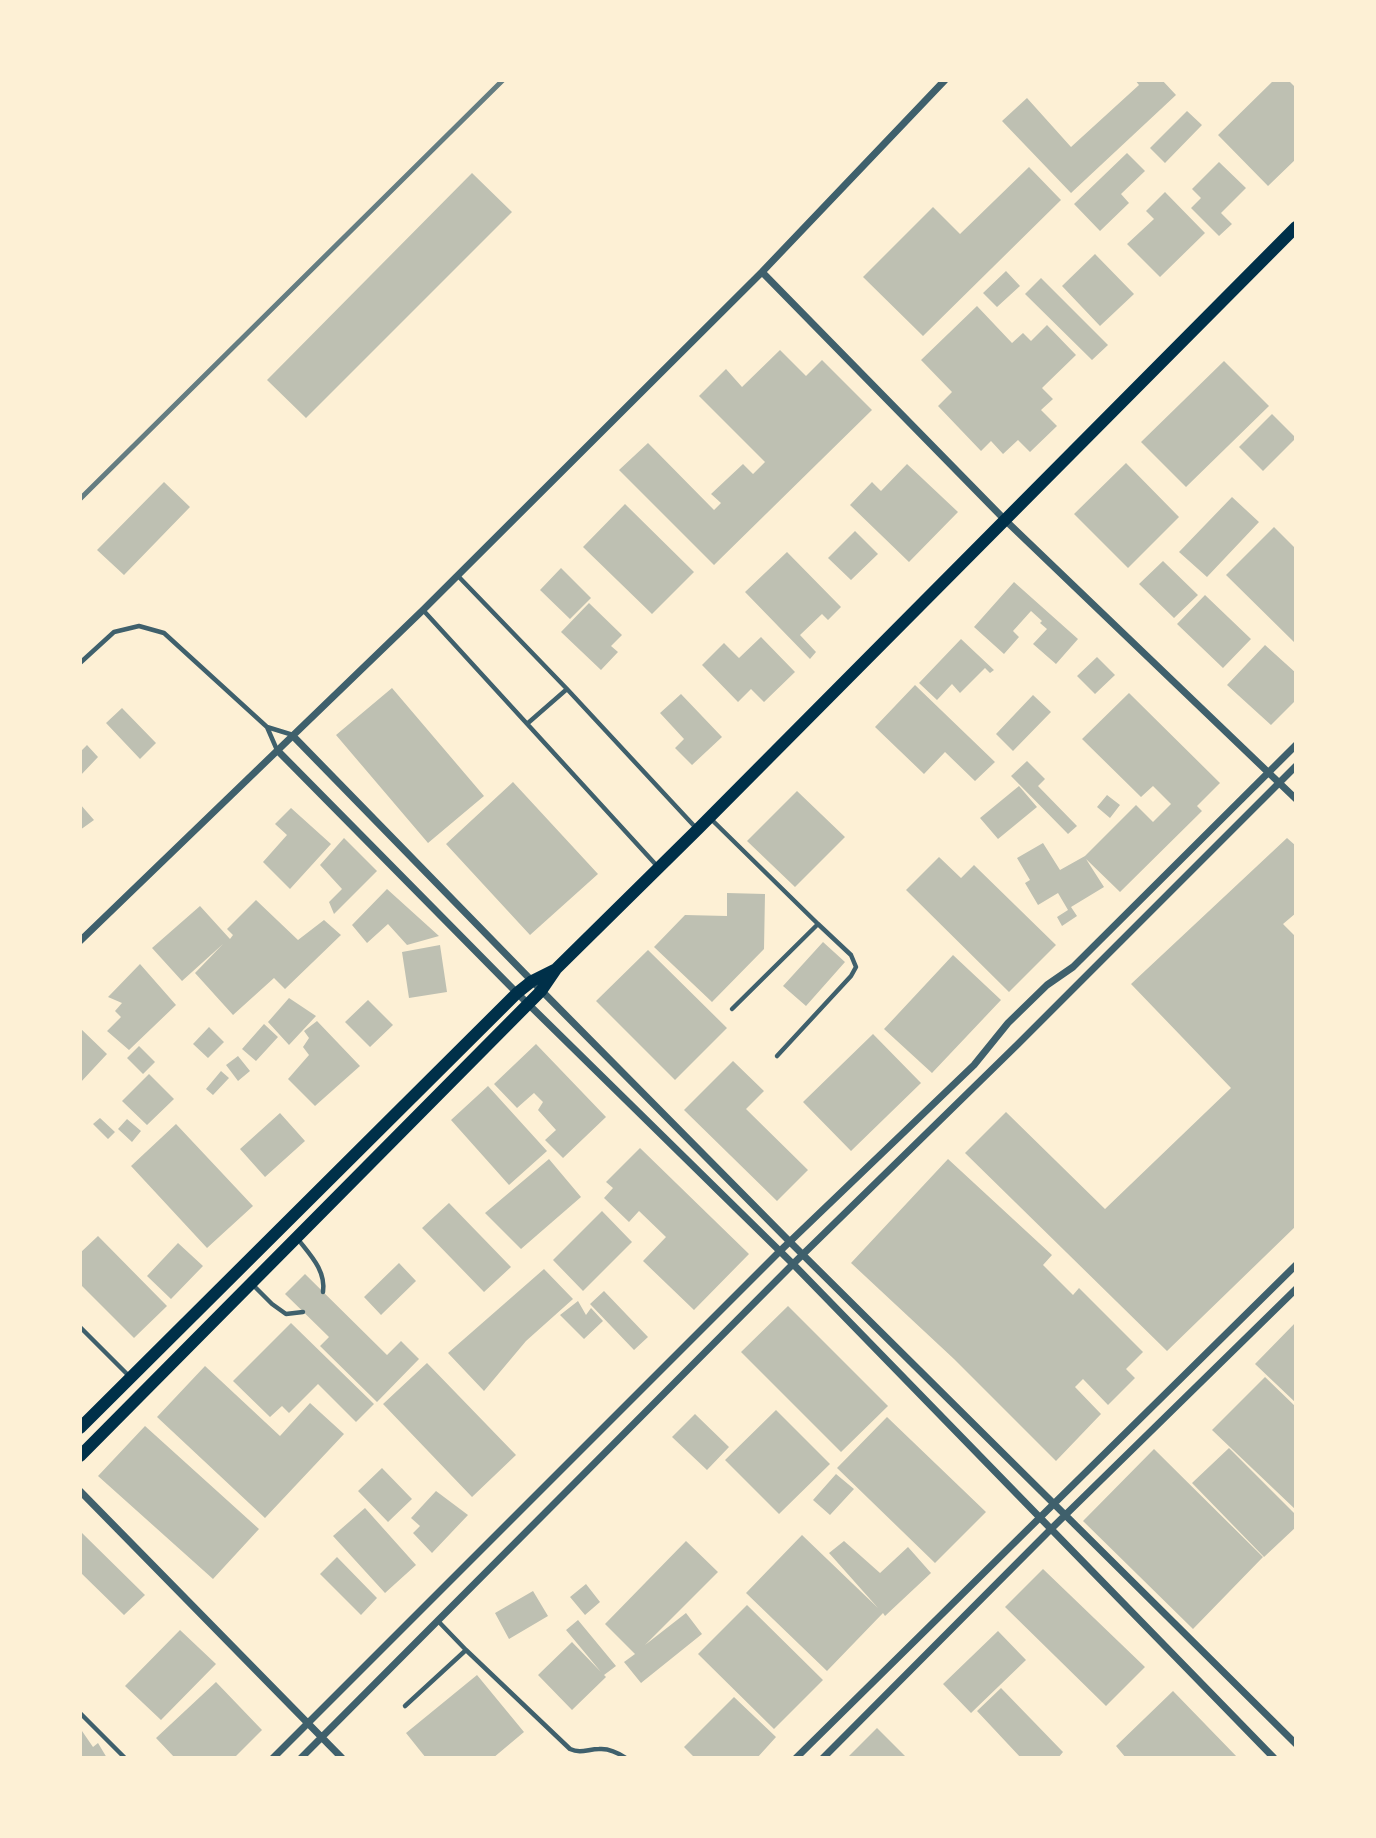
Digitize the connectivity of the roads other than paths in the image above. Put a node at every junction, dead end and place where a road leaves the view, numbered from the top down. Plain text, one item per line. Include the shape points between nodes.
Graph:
1 (945, 80) edge
2 (1296, 227) edge
3 (762, 272) junction
4 (1004, 519) junction
5 (457, 575) junction
6 (423, 610) junction
7 (80, 663) edge
8 (567, 689) junction
9 (528, 723) junction
10 (267, 727) junction
11 (293, 736) junction
12 (1296, 745) edge
13 (278, 751) junction
14 (1296, 766) edge
15 (1269, 772) junction
16 (1279, 782) junction
17 (1296, 799) edge
18 (709, 818) junction
19 (698, 829) junction
20 (659, 867) junction
21 (818, 924) junction
22 (80, 941) edge
23 (537, 986) junction
24 (517, 993) junction
25 (528, 1003) junction
26 (732, 1009) dead end
27 (777, 1056) dead end
28 (296, 1238) junction
29 (790, 1242) junction
30 (780, 1251) junction
31 (803, 1255) junction
32 (793, 1264) junction
33 (1296, 1265) edge
34 (251, 1283) junction
35 (1296, 1289) edge
36 (323, 1292) dead end
37 (303, 1312) dead end
38 (80, 1327) edge
39 (131, 1378) junction
40 (82, 1422) edge
41 (80, 1456) edge
42 (80, 1491) edge
43 (1052, 1503) junction
44 (1064, 1516) junction
45 (1040, 1517) junction
46 (1051, 1529) junction
47 (438, 1621) junction
48 (466, 1650) junction
49 (405, 1706) dead end
50 (80, 1713) edge
51 (307, 1723) junction
52 (322, 1737) junction
53 (1296, 1744) edge
54 (125, 1758) edge
55 (273, 1758) edge
56 (301, 1758) edge
57 (342, 1758) edge
58 (626, 1758) edge
59 (796, 1758) edge
60 (823, 1758) edge
61 (1274, 1758) edge

1 - 3 street
2 - 4 main road
3 - 4 street
3 - 5 street
4 - 15 street
4 - 18 main road
5 - 6 street
5 - 8 lane
6 - 9 lane
6 - 11 street
7 - 10 lane via 114,632 139,626 164,633
8 - 9 lane
8 - 19 lane
9 - 20 lane
10 - 11 lane
10 - 13 lane
11 - 13 street
11 - 23 street
12 - 15 street
13 - 22 street
13 - 24 street
14 - 16 street
15 - 16 street
15 - 29 street via 1073,967 1018,1013 974,1065
16 - 17 street
16 - 31 street
18 - 19 main road
18 - 21 lane
19 - 20 main road
20 - 23 main road
21 - 26 lane
21 - 27 lane via 851,955 856,967
23 - 24 main road
23 - 25 main road
23 - 29 street
24 - 25 street
24 - 39 main road
25 - 28 main road
25 - 30 street
28 - 34 main road
28 - 36 lane via 317,1265 325,1282
29 - 30 street
29 - 31 street
30 - 32 street
30 - 51 street
31 - 32 street
31 - 43 street
32 - 45 street
32 - 47 street
33 - 43 street
34 - 37 lane via 286,1314
34 - 41 main road
35 - 44 street
38 - 39 lane
39 - 40 main road
42 - 51 street
43 - 44 street
43 - 45 street
44 - 46 street
44 - 53 street
45 - 46 street
45 - 59 street
46 - 60 street
46 - 61 street
47 - 48 lane
47 - 52 street
48 - 49 lane
48 - 58 lane via 570,1749 616,1751
50 - 54 lane
51 - 52 street
51 - 55 street
52 - 56 street
52 - 57 street

